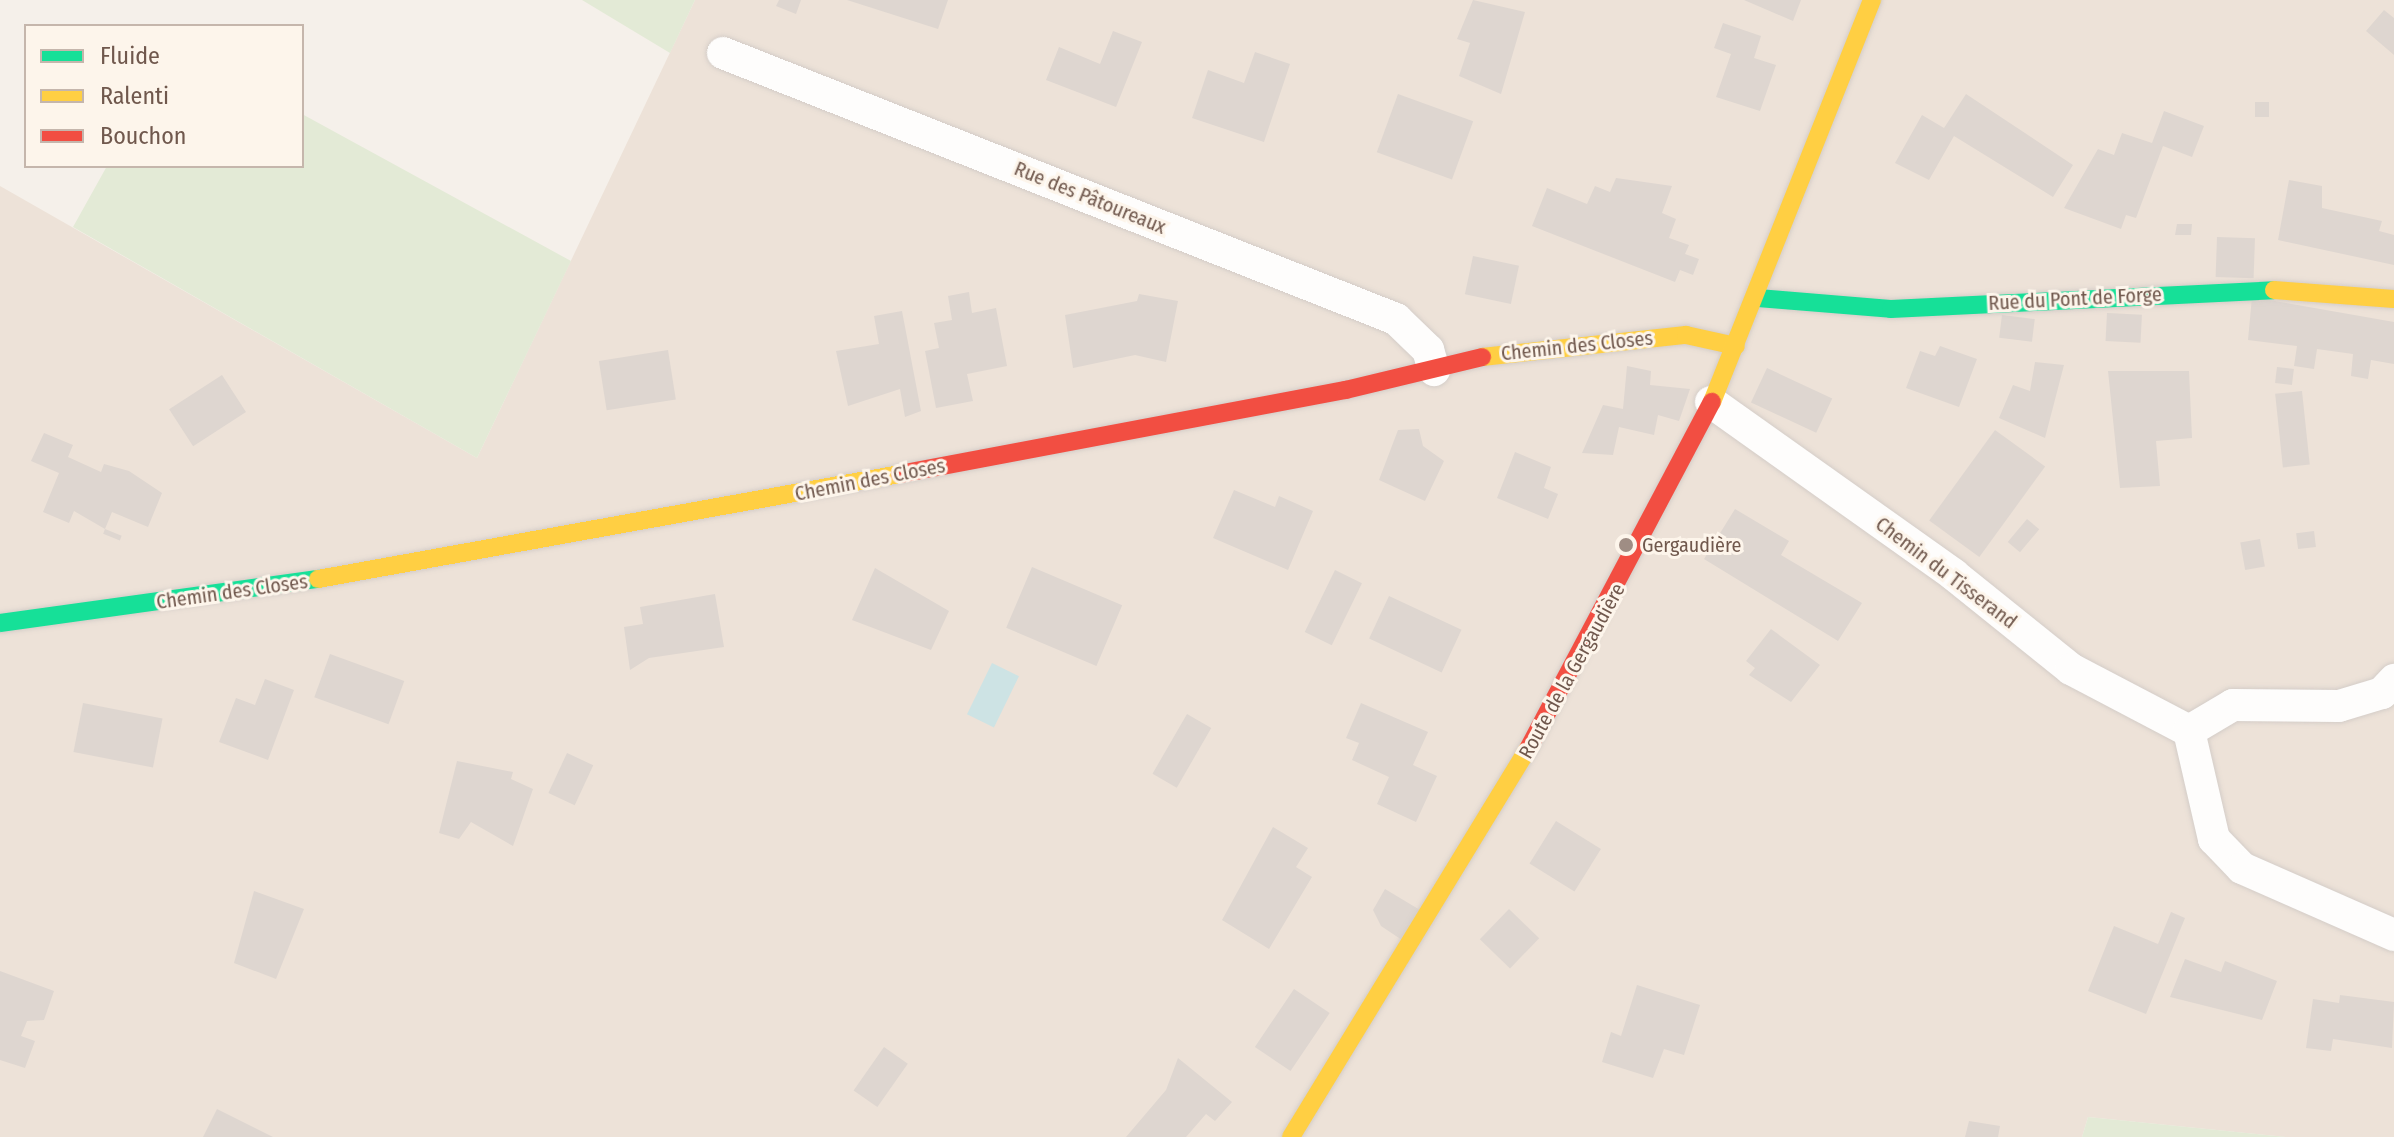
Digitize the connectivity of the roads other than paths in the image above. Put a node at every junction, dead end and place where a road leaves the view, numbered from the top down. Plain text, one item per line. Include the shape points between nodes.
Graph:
1 (1872, 0) edge
2 (723, 53) dead end
3 (1758, 298) junction
4 (2394, 299) edge
5 (1736, 346) junction
6 (1434, 370) junction
7 (1711, 402) junction
8 (0, 623) edge
9 (2394, 680) edge
10 (2189, 731) junction
11 (2394, 935) edge
12 (1291, 1137) edge

1 - 3 street, Route de la Gergaudière
2 - 6 street, Rue des Pâtoureaux via 1396,319 1428,350
3 - 4 street, Rue du Pont de Forge via 1891,309 2314,288
3 - 5 street, Route de la Gergaudière
5 - 6 street, Chemin des Closes via 1686,335 1598,339 1517,348
5 - 7 street, Route de la Gergaudière
6 - 8 street, Chemin des Closes via 426,564
7 - 10 street, Chemin du Tisserand via 1954,575 2071,669
7 - 12 street, Route de la Gergaudière via 1559,696
9 - 10 street via 2382,693 2339,706 2233,705
10 - 11 street via 2214,839 2242,868

